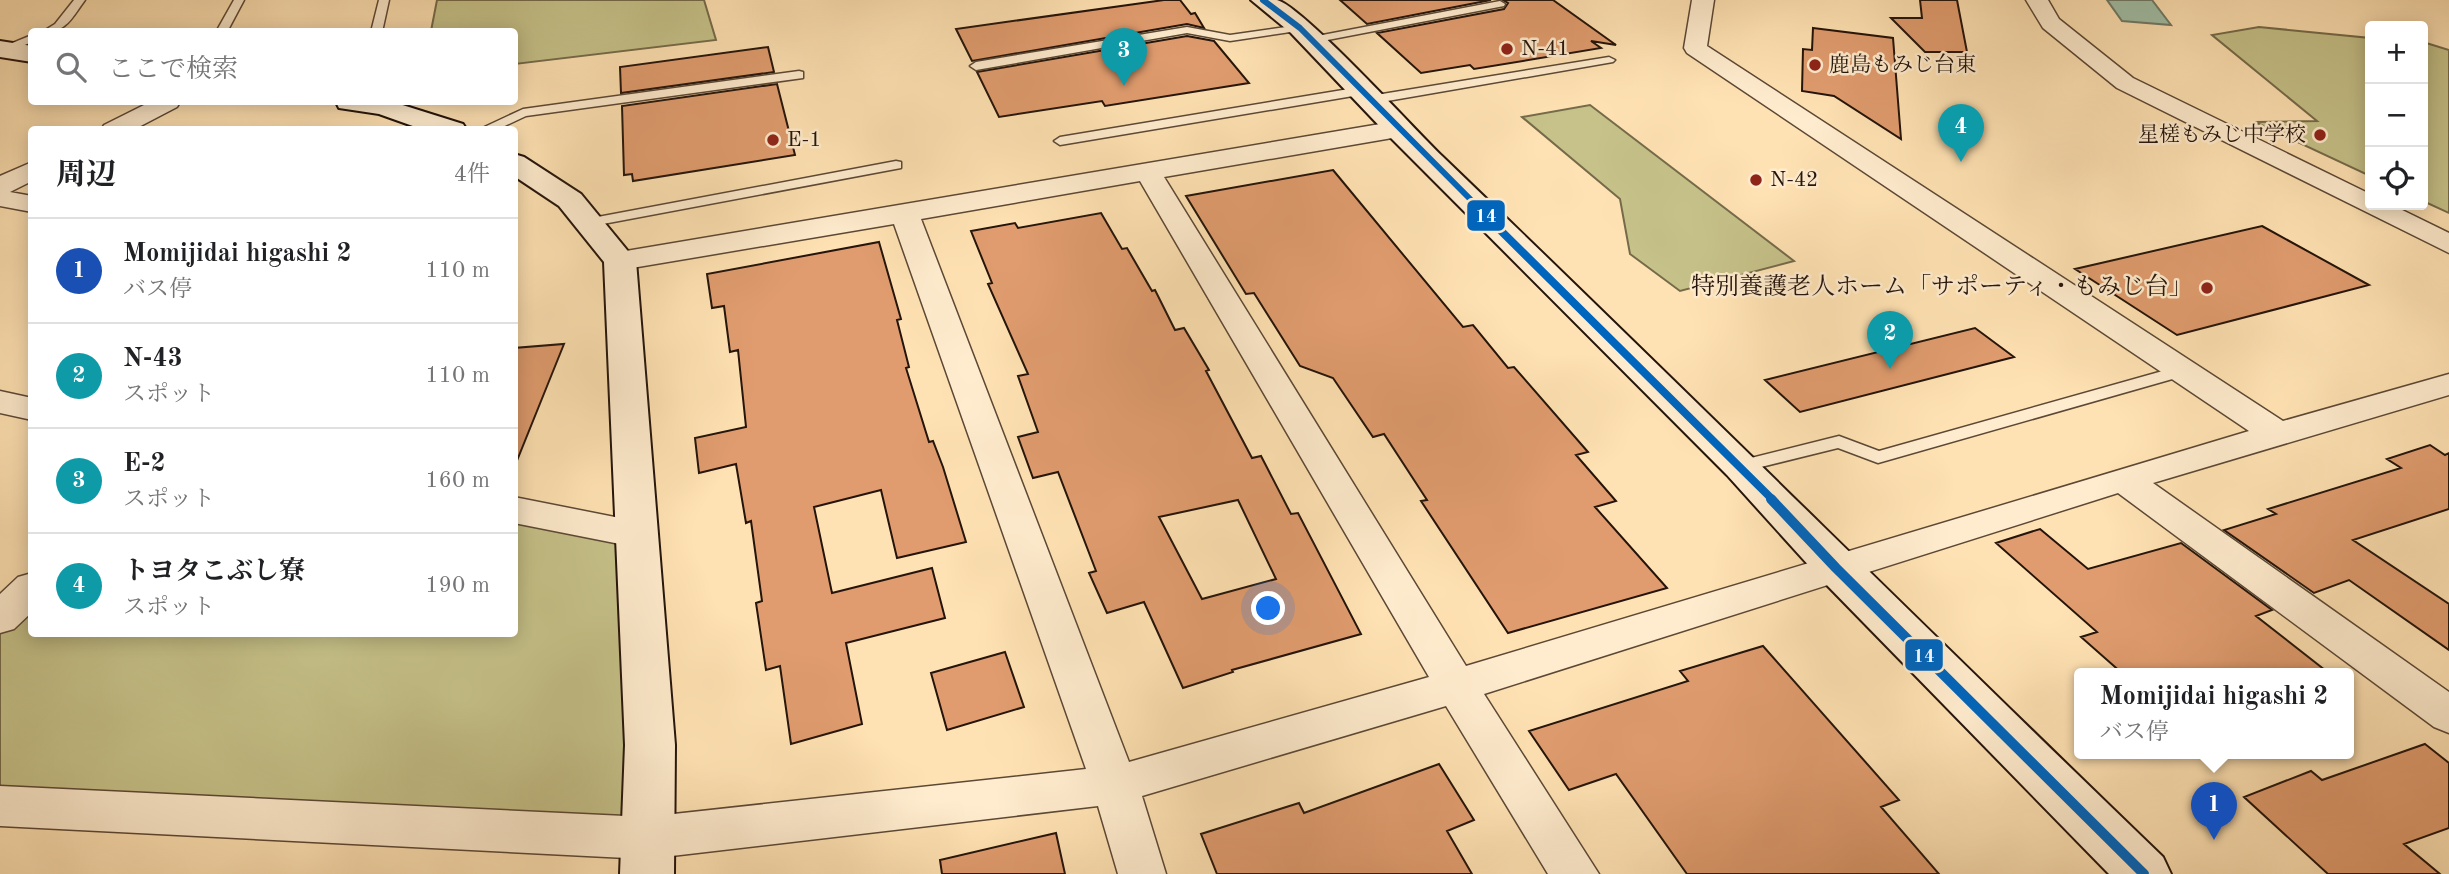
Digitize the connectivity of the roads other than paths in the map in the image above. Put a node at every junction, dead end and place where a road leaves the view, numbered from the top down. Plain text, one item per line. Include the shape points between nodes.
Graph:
1 (80, 0) edge
2 (239, 0) edge
3 (384, 0) edge
4 (1263, 0) edge
5 (1703, 0) edge
6 (2037, 0) edge
7 (1500, 4) dead end
8 (56, 28) edge
9 (223, 28) edge
10 (377, 28) edge
11 (1306, 34) junction
12 (28, 40) edge
13 (2, 50) edge
14 (28, 53) edge
15 (1609, 60) dead end
16 (976, 66) dead end
17 (799, 75) dead end
18 (1366, 95) junction
19 (163, 105) edge
20 (369, 105) edge
21 (121, 126) edge
22 (441, 126) edge
23 (493, 126) edge
24 (1398, 129) junction
25 (1060, 141) dead end
26 (896, 165) dead end
27 (518, 166) edge
28 (1147, 170) junction
29 (28, 172) edge
30 (0, 186) edge
31 (0, 198) edge
32 (28, 203) edge
33 (905, 215) junction
34 (587, 223) junction
35 (2449, 244) edge
36 (620, 261) junction
37 (2184, 370) junction
38 (2449, 384) edge
39 (0, 402) edge
40 (28, 408) edge
41 (2278, 434) junction
42 (1741, 466) junction
43 (2123, 479) junction
44 (518, 511) edge
45 (635, 534) junction
46 (1836, 568) junction
47 (28, 591) edge
48 (0, 618) edge
49 (1456, 686) junction
50 (2449, 715) edge
51 (1115, 785) junction
52 (0, 806) edge
53 (646, 856) edge
54 (1142, 874) edge
55 (1575, 874) edge
56 (2144, 874) edge

1 - 8 lane
2 - 9 lane
3 - 10 lane
4 - 11 street
5 - 37 street via 1695,48
6 - 35 street via 2051,23 2125,83
7 - 11 lane
11 - 16 lane via 1230,38 1187,30
11 - 18 street
12 - 13 lane
13 - 14 street
15 - 18 lane
17 - 23 lane via 523,113
18 - 24 street
18 - 25 lane
19 - 21 street
20 - 22 street
24 - 28 street
24 - 42 street
26 - 34 lane
27 - 34 street via 570,200
28 - 33 street
28 - 49 street
29 - 30 street
31 - 32 street
33 - 36 street
33 - 51 street
34 - 36 street
36 - 45 street
37 - 41 street
37 - 42 lane via 1878,457 1839,442
38 - 41 street
39 - 40 street
41 - 43 street
42 - 46 street
43 - 46 street
43 - 50 street
44 - 45 street
45 - 53 street via 650,744
46 - 49 street
46 - 56 street
47 - 48 street
49 - 51 street
49 - 55 street
51 - 53 street
51 - 54 street
52 - 53 street

